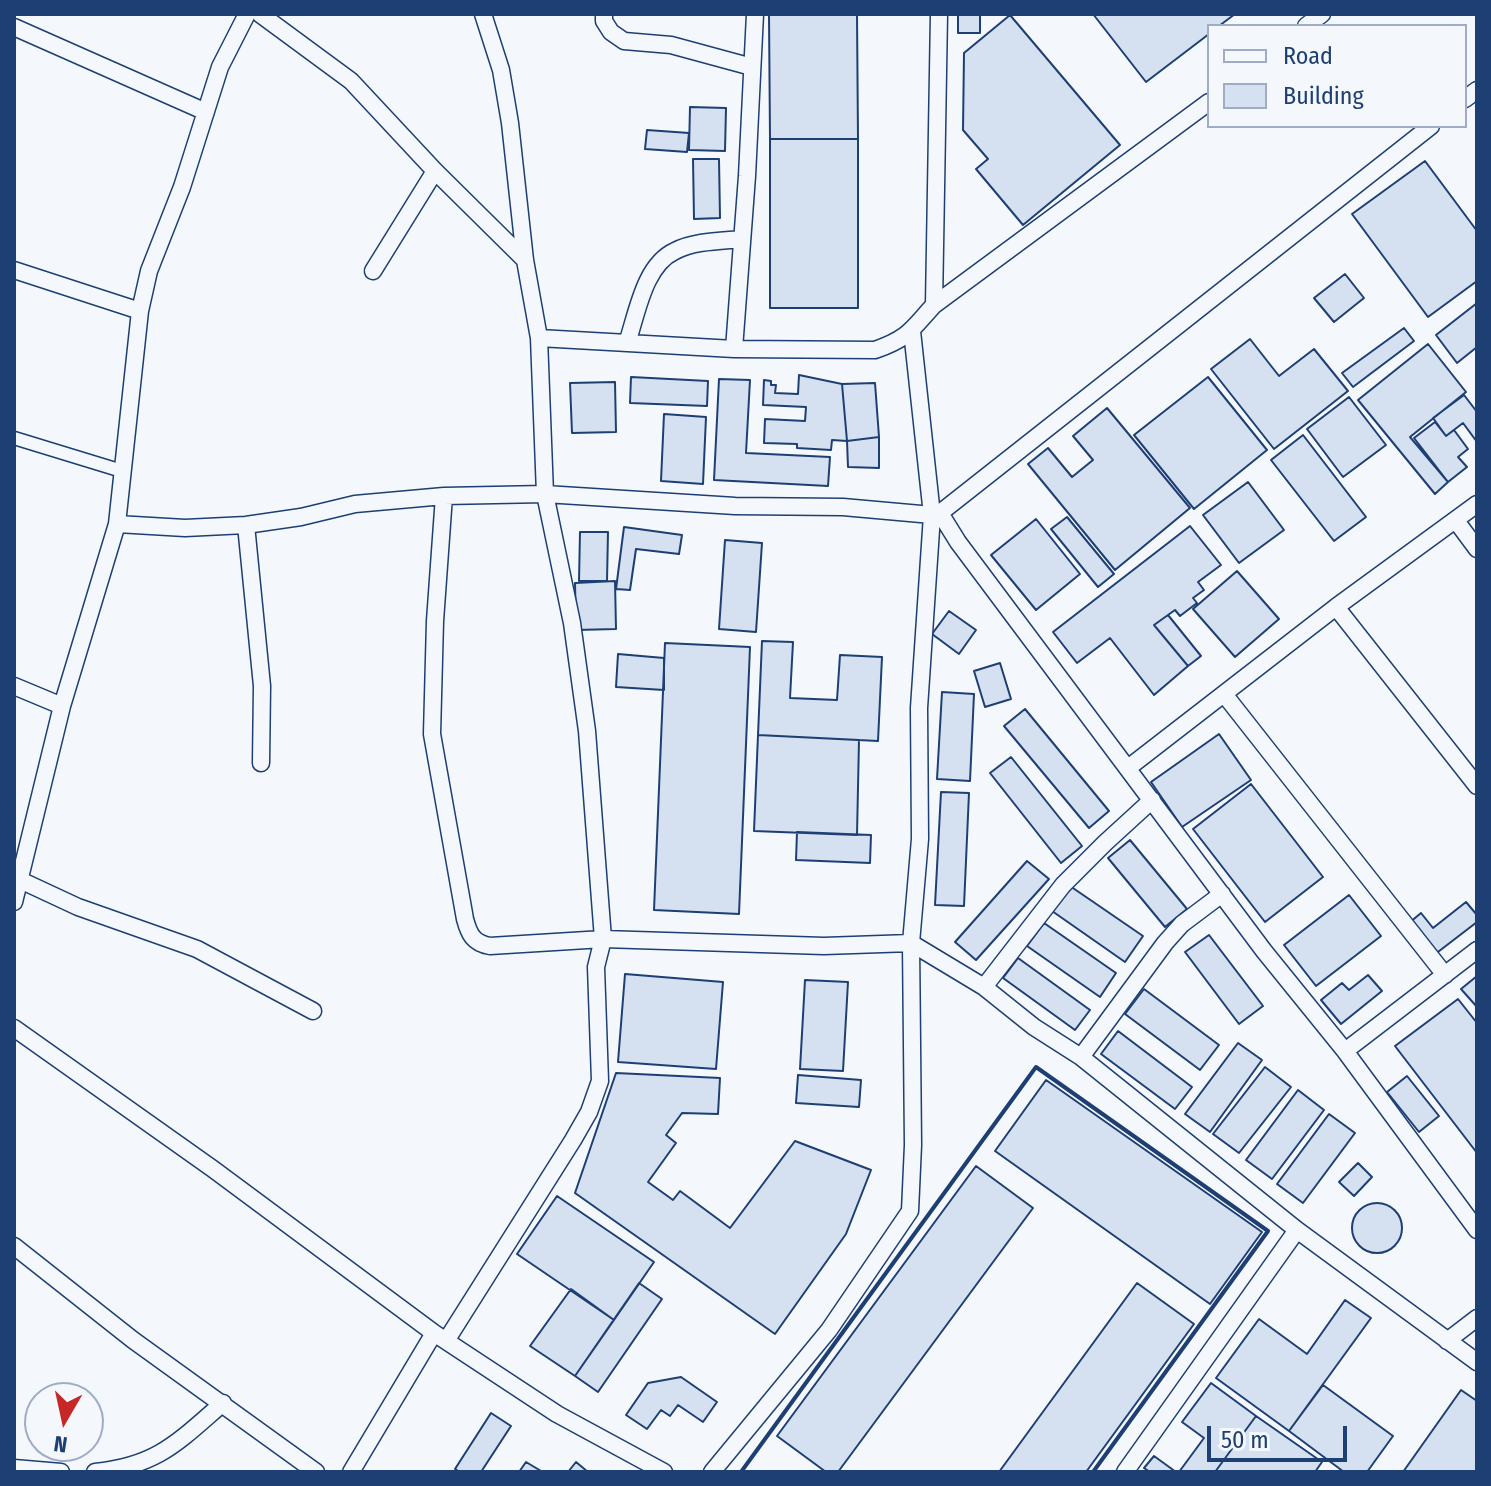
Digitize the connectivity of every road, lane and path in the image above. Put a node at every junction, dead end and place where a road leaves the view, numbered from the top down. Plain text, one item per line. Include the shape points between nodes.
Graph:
1 (247, 14) edge
2 (260, 14) edge
3 (483, 14) edge
4 (604, 14) edge
5 (755, 14) edge
6 (939, 14) edge
7 (14, 27) edge
8 (752, 67) junction
9 (1207, 103) edge
10 (206, 112) junction
11 (1428, 128) edge
12 (435, 171) junction
13 (742, 239) junction
14 (525, 260) junction
15 (14, 270) edge
16 (373, 271) dead end
17 (934, 305) junction
18 (140, 311) junction
19 (912, 331) junction
20 (539, 338) junction
21 (627, 343) junction
22 (734, 349) junction
23 (14, 438) edge
24 (122, 471) junction
25 (545, 494) junction
26 (444, 496) junction
27 (1477, 504) edge
28 (936, 514) junction
29 (1457, 522) junction
30 (117, 524) junction
31 (246, 525) junction
32 (1477, 549) edge
33 (1336, 607) junction
34 (14, 686) edge
35 (1224, 694) junction
36 (62, 706) junction
37 (261, 763) dead end
38 (1128, 768) junction
39 (1477, 786) edge
40 (1152, 800) junction
41 (20, 880) junction
42 (1222, 894) junction
43 (14, 902) edge
44 (603, 939) junction
45 (911, 943) junction
46 (1477, 950) edge
47 (1445, 975) junction
48 (984, 987) junction
49 (313, 1011) dead end
50 (14, 1028) edge
51 (1345, 1051) junction
52 (1081, 1057) junction
53 (1297, 1230) junction
54 (1477, 1230) edge
55 (14, 1246) edge
56 (1477, 1318) edge
57 (440, 1337) junction
58 (1447, 1341) junction
59 (1477, 1362) edge
60 (223, 1403) junction
61 (14, 1468) edge
62 (61, 1472) edge
63 (95, 1472) edge
64 (316, 1472) edge
65 (351, 1472) edge
66 (664, 1472) edge
67 (712, 1472) edge
68 (1125, 1472) edge

1 - 10 street via 220,67
2 - 12 street via 351,81
3 - 14 street via 508,110
4 - 8 street via 611,32 624,41 671,45
5 - 8 street
6 - 17 street
7 - 10 street
8 - 13 street
9 - 17 street
10 - 18 street via 149,271
11 - 28 street
12 - 14 street
12 - 16 street
13 - 21 street via 676,250 664,258 651,275
13 - 22 street
14 - 20 street
15 - 18 street
17 - 19 street
18 - 24 street
19 - 22 street via 875,350
19 - 28 street
20 - 21 street
20 - 25 street
21 - 22 street
23 - 24 street
24 - 30 street
25 - 26 street
25 - 28 street
25 - 44 street via 572,623 587,731
26 - 31 street via 355,504
26 - 44 street via 432,734 469,933 478,944 490,946
27 - 29 street
28 - 38 street
28 - 45 street via 919,708 920,839
29 - 32 street
29 - 33 street
30 - 31 street
30 - 36 street
31 - 37 street via 262,686
33 - 35 street
33 - 39 street
34 - 36 street
35 - 38 street
35 - 47 street
36 - 41 street
38 - 40 street
40 - 42 street
40 - 48 street via 1063,885
41 - 43 street
41 - 49 street via 78,907 197,949
42 - 51 street
42 - 52 street via 1174,933
44 - 45 street via 824,946
44 - 57 street via 596,967 600,1081 589,1112 543,1189
45 - 48 street
45 - 67 street via 910,1211 829,1330
46 - 47 street
47 - 51 street
48 - 52 street
50 - 57 street
51 - 54 street
52 - 53 street
53 - 58 street
53 - 68 street
55 - 60 street
56 - 58 street
57 - 65 street
57 - 66 street via 557,1414
58 - 59 street
60 - 63 street via 147,1462
60 - 64 street
61 - 62 street

